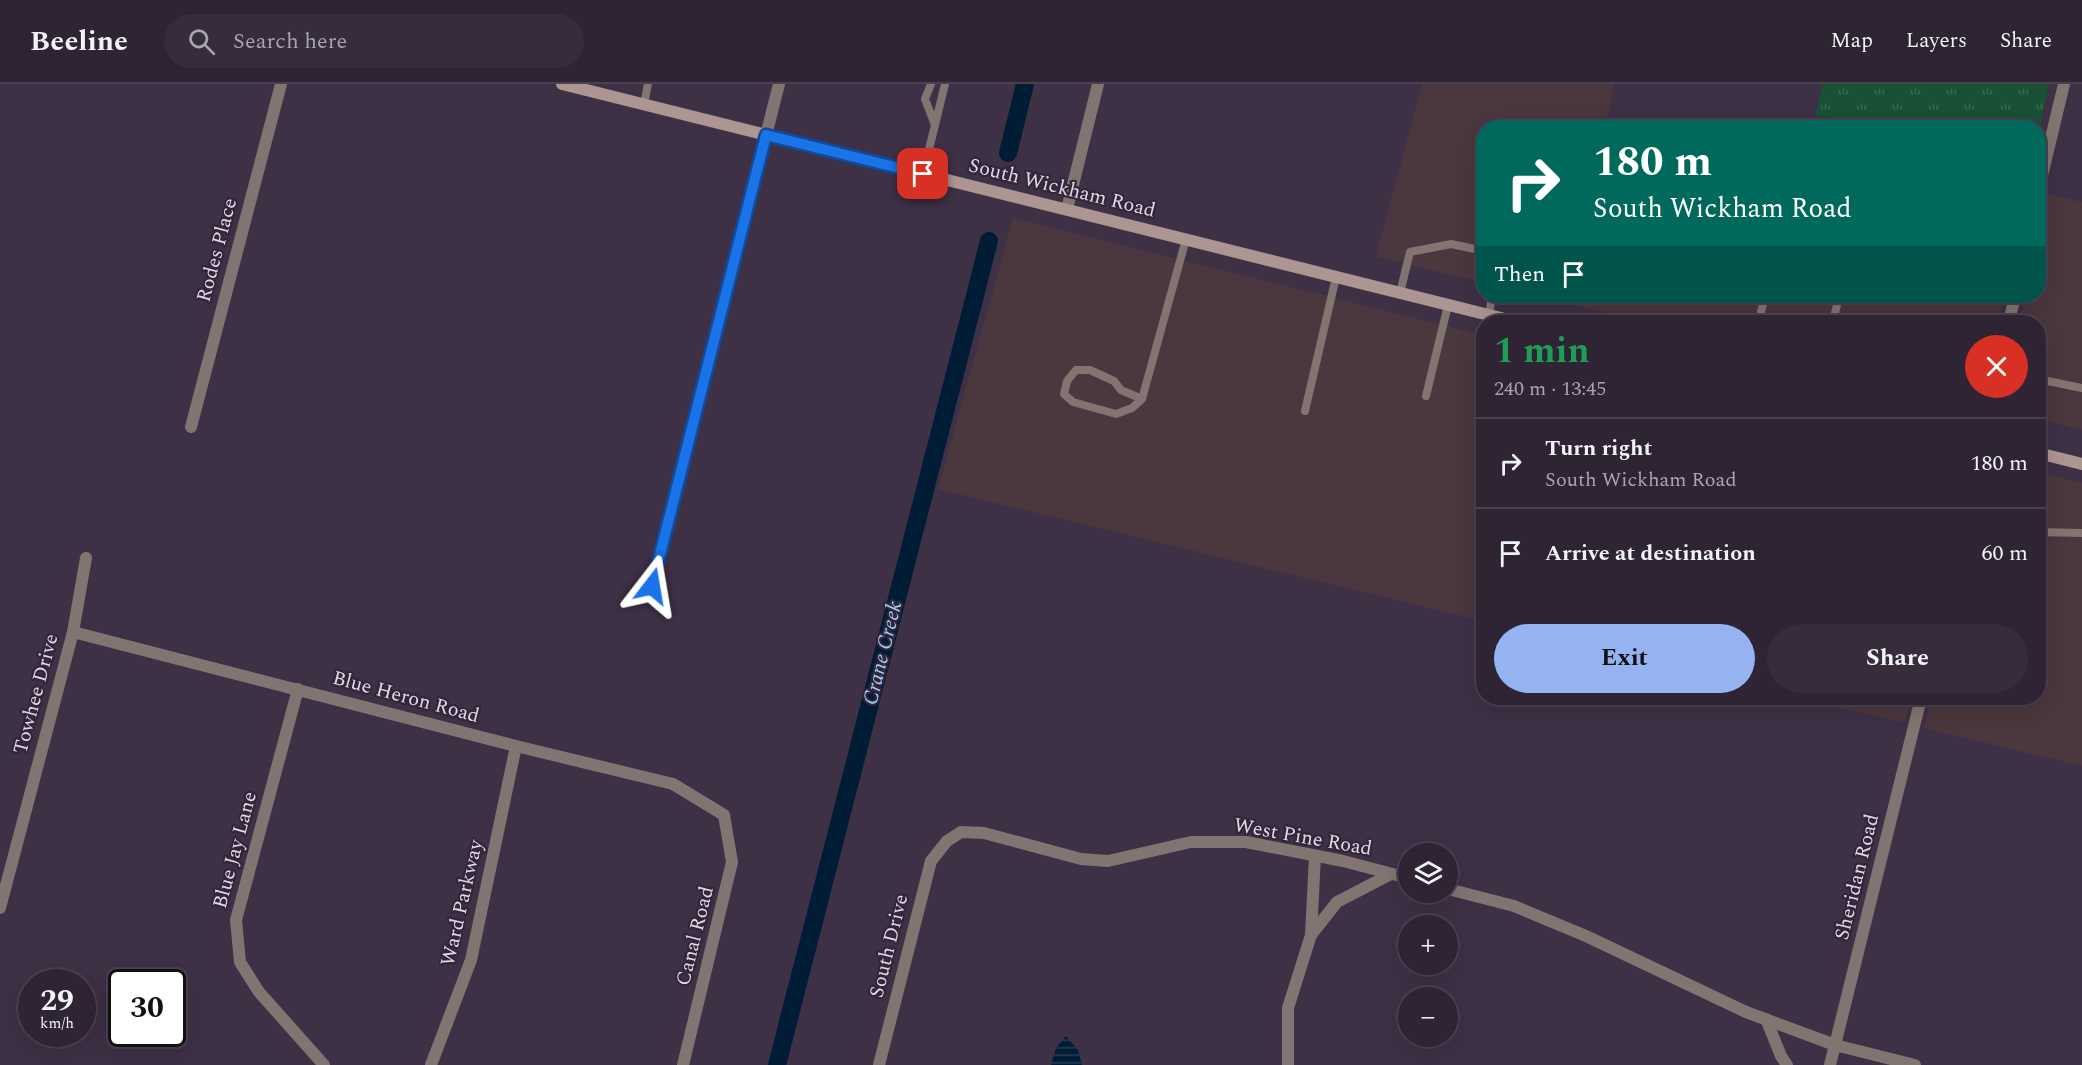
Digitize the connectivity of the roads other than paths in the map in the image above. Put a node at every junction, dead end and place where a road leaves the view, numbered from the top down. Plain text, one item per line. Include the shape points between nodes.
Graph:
1 (282, 84) edge
2 (562, 84) edge
3 (648, 84) edge
4 (779, 84) edge
5 (931, 84) edge
6 (945, 84) edge
7 (1098, 84) edge
8 (2064, 84) edge
9 (644, 104) junction
10 (935, 125) junction
11 (766, 135) junction
12 (2046, 159) edge
13 (923, 174) junction
14 (1067, 209) junction
15 (1186, 239) junction
16 (1476, 249) edge
17 (1336, 277) junction
18 (1400, 293) junction
19 (1490, 303) edge
20 (1448, 305) junction
21 (1489, 315) joint
22 (2046, 381) edge
23 (2082, 388) edge
24 (1426, 396) dead end
25 (1142, 399) junction
26 (1305, 411) dead end
27 (191, 427) dead end
28 (2046, 455) edge
29 (2082, 464) edge
30 (2046, 532) edge
31 (2082, 533) edge
32 (86, 558) dead end
33 (652, 586) dead end
34 (73, 632) junction
35 (298, 689) junction
36 (1919, 705) edge
37 (516, 746) junction
38 (724, 815) joint
39 (946, 841) joint
40 (1315, 856) junction
41 (1391, 874) junction
42 (1398, 876) edge
43 (1458, 892) edge
44 (0, 908) edge
45 (1311, 935) junction
46 (1766, 1019) junction
47 (1835, 1045) junction
48 (324, 1065) edge
49 (430, 1065) edge
50 (683, 1065) edge
51 (879, 1065) edge
52 (1288, 1065) edge
53 (1787, 1065) edge
54 (1830, 1065) edge
55 (1915, 1065) edge

1 - 27 street, Rodes Place
2 - 9 main road, South Wickham Road
3 - 9 lane
4 - 11 street
5 - 10 lane via 925,99
6 - 10 lane
7 - 14 street
8 - 12 street
9 - 11 main road, South Wickham Road
10 - 13 lane
11 - 13 main road, South Wickham Road
11 - 33 street
13 - 14 main road, South Wickham Road
14 - 15 main road, South Wickham Road
15 - 17 main road, South Wickham Road
15 - 25 lane
16 - 18 lane via 1451,244 1410,252
17 - 18 main road, South Wickham Road
17 - 26 lane
18 - 20 main road, South Wickham Road
19 - 21 lane
20 - 21 main road, South Wickham Road
20 - 24 lane
22 - 23 lane
25 - 25 lane via 1090,370 1076,370 1067,381 1064,394 1073,402 1116,414
28 - 29 main road
30 - 31 lane
32 - 34 street, Towhee Drive
34 - 35 street, Blue Heron Road
34 - 44 street, Towhee Drive
35 - 37 street, Blue Heron Road
35 - 48 street, Blue Jay Lane via 236,920 240,962 259,992
36 - 47 street, Sheridan Road
37 - 38 street, Blue Heron Road via 673,784
37 - 49 street, Ward Parkway via 471,960
38 - 50 street, Canal Road via 732,862
39 - 40 street, West Pine Road via 960,832 984,834 1081,859 1108,861 1191,842 1246,842
39 - 51 street, South Drive via 931,861
40 - 41 street, West Pine Road
40 - 45 street
41 - 42 street, West Pine Road
41 - 45 street via 1337,902
43 - 46 street via 1514,906
45 - 52 street via 1288,1008
46 - 47 street
46 - 53 street
47 - 54 street, Sheridan Road
47 - 55 street

